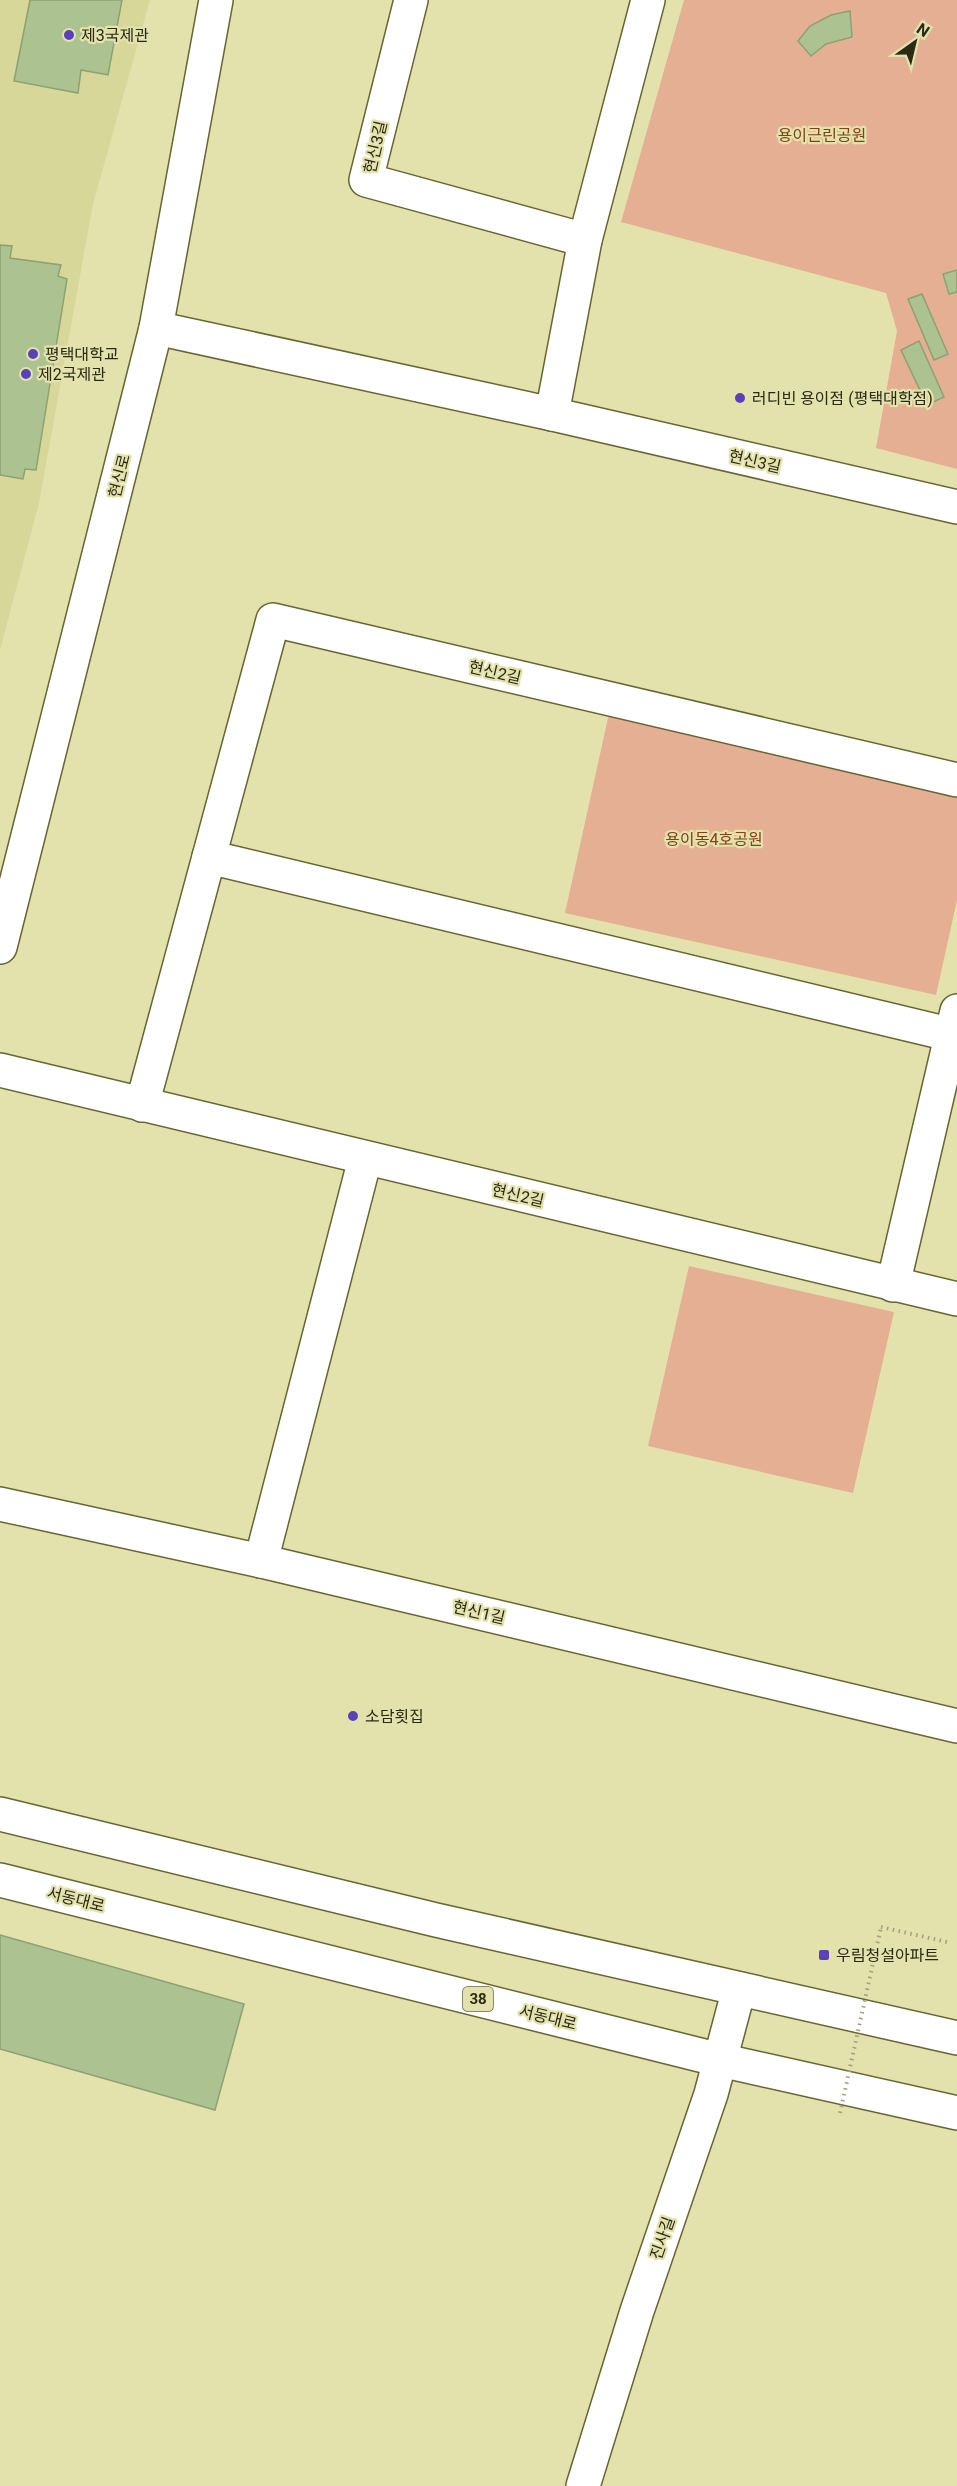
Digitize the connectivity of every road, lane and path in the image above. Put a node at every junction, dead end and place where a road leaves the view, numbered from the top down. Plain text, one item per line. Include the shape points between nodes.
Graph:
1 (216, 0) edge
2 (411, 0) edge
3 (648, 0) edge
4 (585, 240) junction
5 (156, 328) junction
6 (552, 414) junction
7 (957, 507) edge
8 (957, 780) edge
9 (209, 857) junction
10 (0, 947) edge
11 (955, 1028) edge
12 (0, 1070) edge
13 (142, 1105) junction
14 (365, 1158) junction
15 (893, 1285) junction
16 (957, 1299) edge
17 (0, 1504) edge
18 (261, 1561) junction
19 (957, 1726) edge
20 (0, 1814) edge
21 (0, 1880) edge
22 (947, 1942) dead end
23 (739, 1989) junction
24 (957, 2038) edge
25 (720, 2060) junction
26 (957, 2113) edge
27 (840, 2114) dead end
28 (583, 2486) edge

1 - 5 street, 현신로
2 - 4 street, 현신3길 via 366,180
3 - 4 street
4 - 6 street
5 - 6 street, 현신3길
5 - 10 street, 현신로
6 - 7 street, 현신3길
8 - 9 street, 현신2길 via 273,620
9 - 11 street
9 - 13 street, 현신2길
11 - 15 street
12 - 13 street, 현신2길
13 - 14 street, 현신2길
14 - 15 street, 현신2길
14 - 18 street
15 - 16 street, 현신2길
17 - 18 street, 현신1길
18 - 19 street, 현신1길
20 - 23 street
21 - 25 street, 서동대로 / 38
22 - 27 path, bridge via 882,1927
23 - 24 street
23 - 25 street, 진사길
25 - 26 street, 서동대로 / 38
25 - 28 street, 진사길

